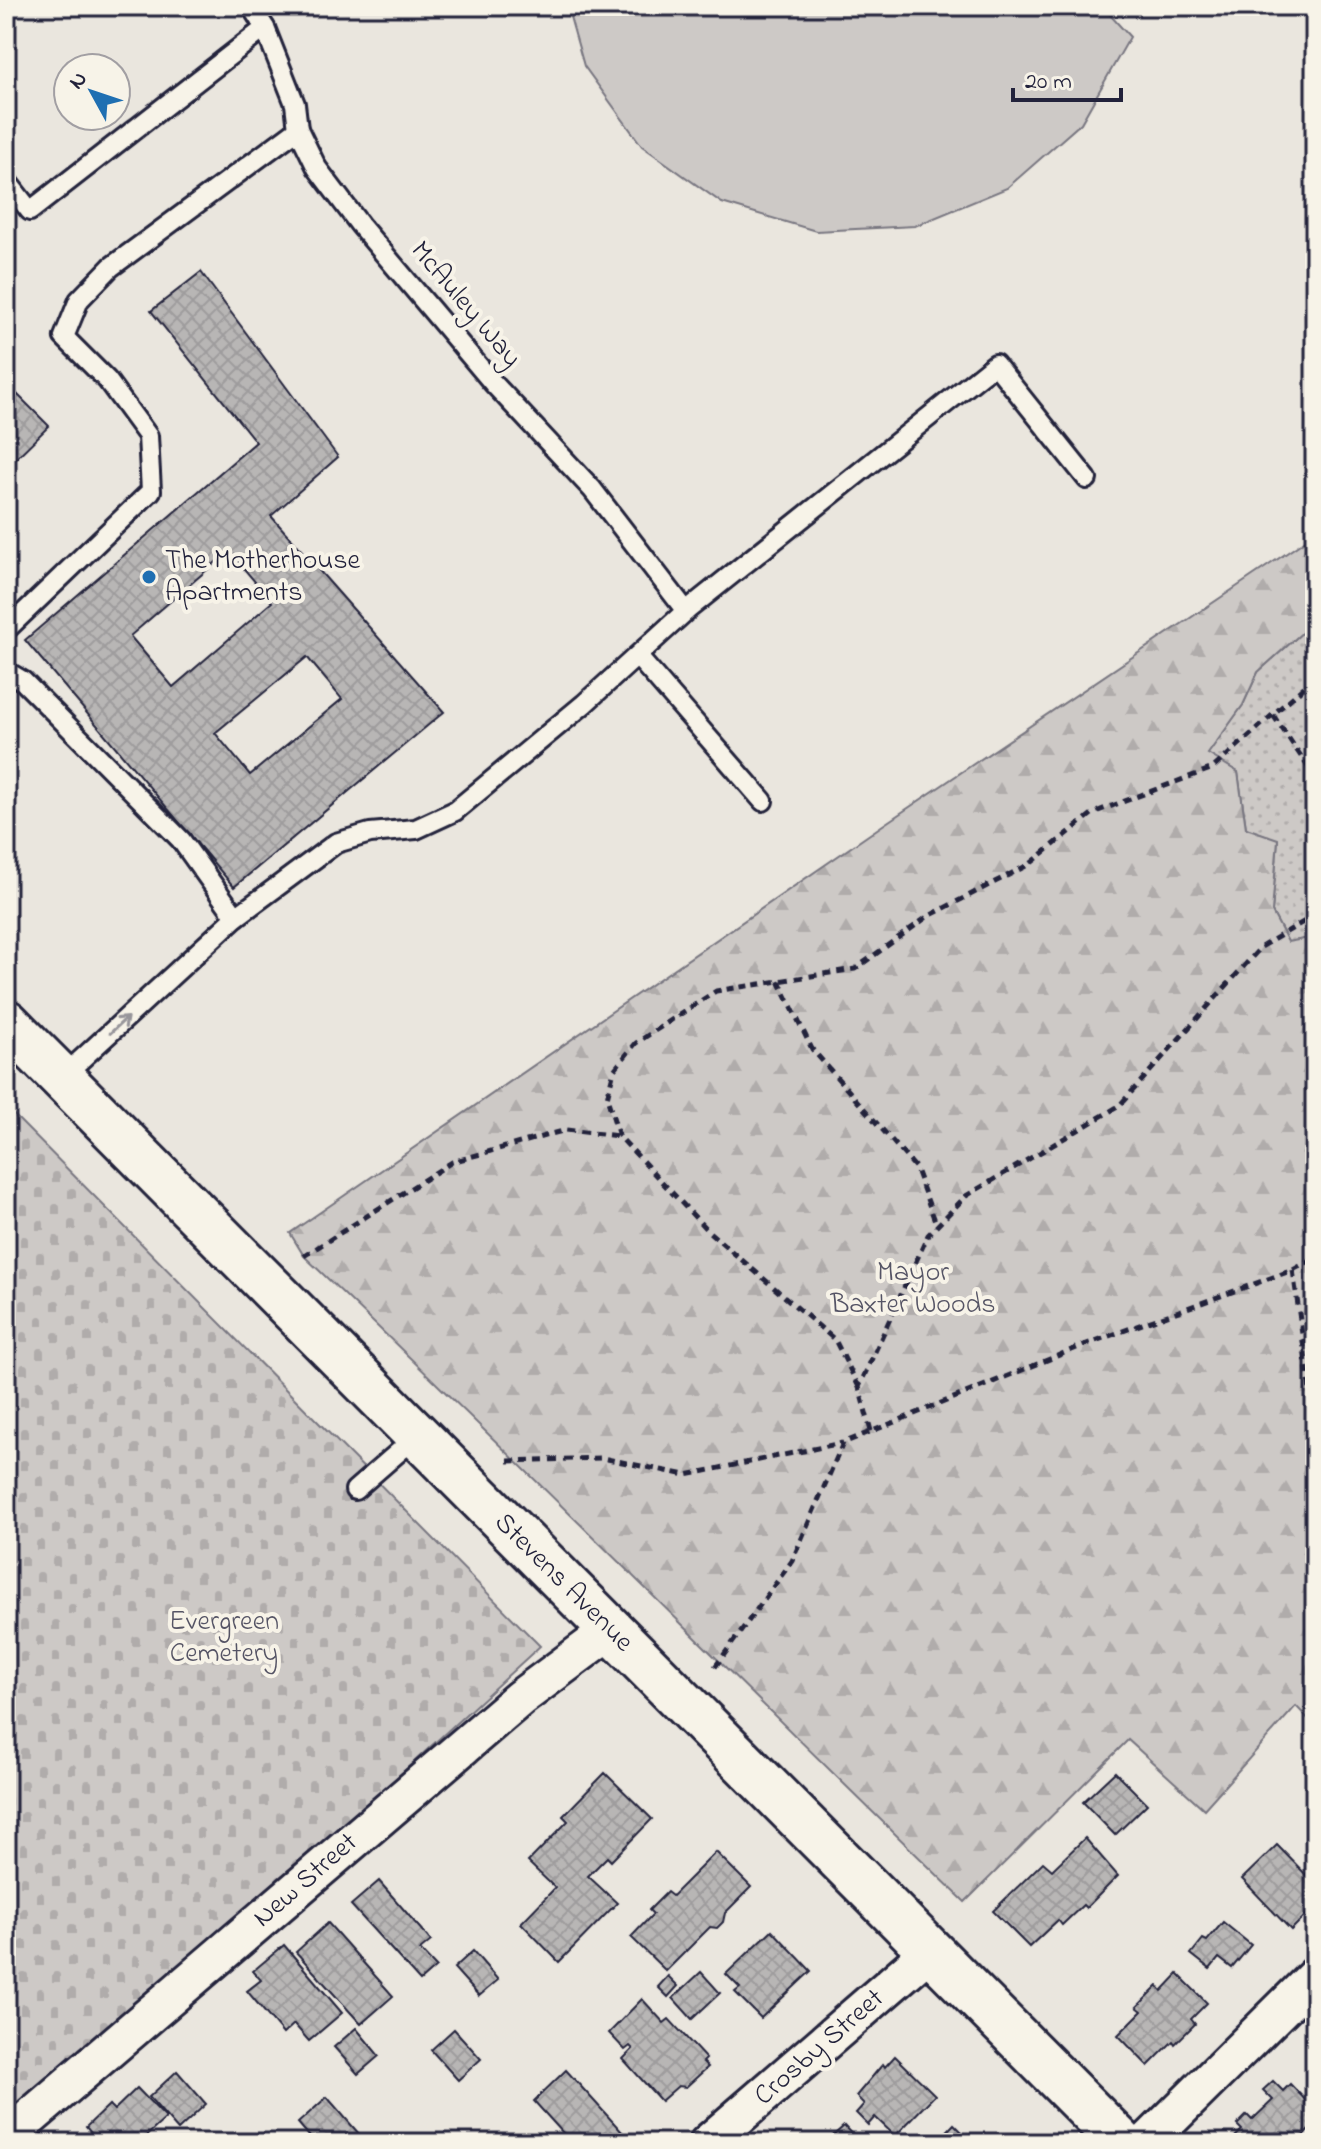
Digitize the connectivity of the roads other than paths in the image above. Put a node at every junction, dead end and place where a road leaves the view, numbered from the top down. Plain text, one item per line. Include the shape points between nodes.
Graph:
1 (251, 6) edge
2 (265, 28) junction
3 (298, 129) junction
4 (6, 180) edge
5 (1087, 479) dead end
6 (686, 611) junction
7 (6, 630) edge
8 (638, 657) junction
9 (6, 671) edge
10 (763, 801) dead end
11 (236, 917) junction
12 (6, 1022) edge
13 (61, 1078) junction
14 (417, 1436) junction
15 (355, 1490) dead end
16 (610, 1631) junction
17 (930, 1951) junction
18 (1315, 1976) edge
19 (1108, 2134) edge
20 (6, 2141) edge
21 (708, 2143) edge
22 (1146, 2143) edge

1 - 2 lane, McAuley Way
2 - 3 lane, McAuley Way via 295,104
2 - 4 lane via 30,211
3 - 6 lane, McAuley Way via 317,168 360,225 493,383 592,489
3 - 7 lane via 111,267 79,300 64,337 107,380 148,436 151,491
5 - 6 lane via 995,364
6 - 8 lane
8 - 10 lane
8 - 11 lane via 455,811 416,829 336,843
9 - 11 lane via 23,681 181,840
13 -> 11 lane
12 - 13 main road, Stevens Avenue
13 - 14 main road, Stevens Avenue
14 - 15 lane
14 - 16 main road, Stevens Avenue
16 - 17 main road, Stevens Avenue
16 - 20 street, New Street via 520,1698
17 - 19 main road, Stevens Avenue
17 - 21 street, Crosby Street
18 - 22 street

